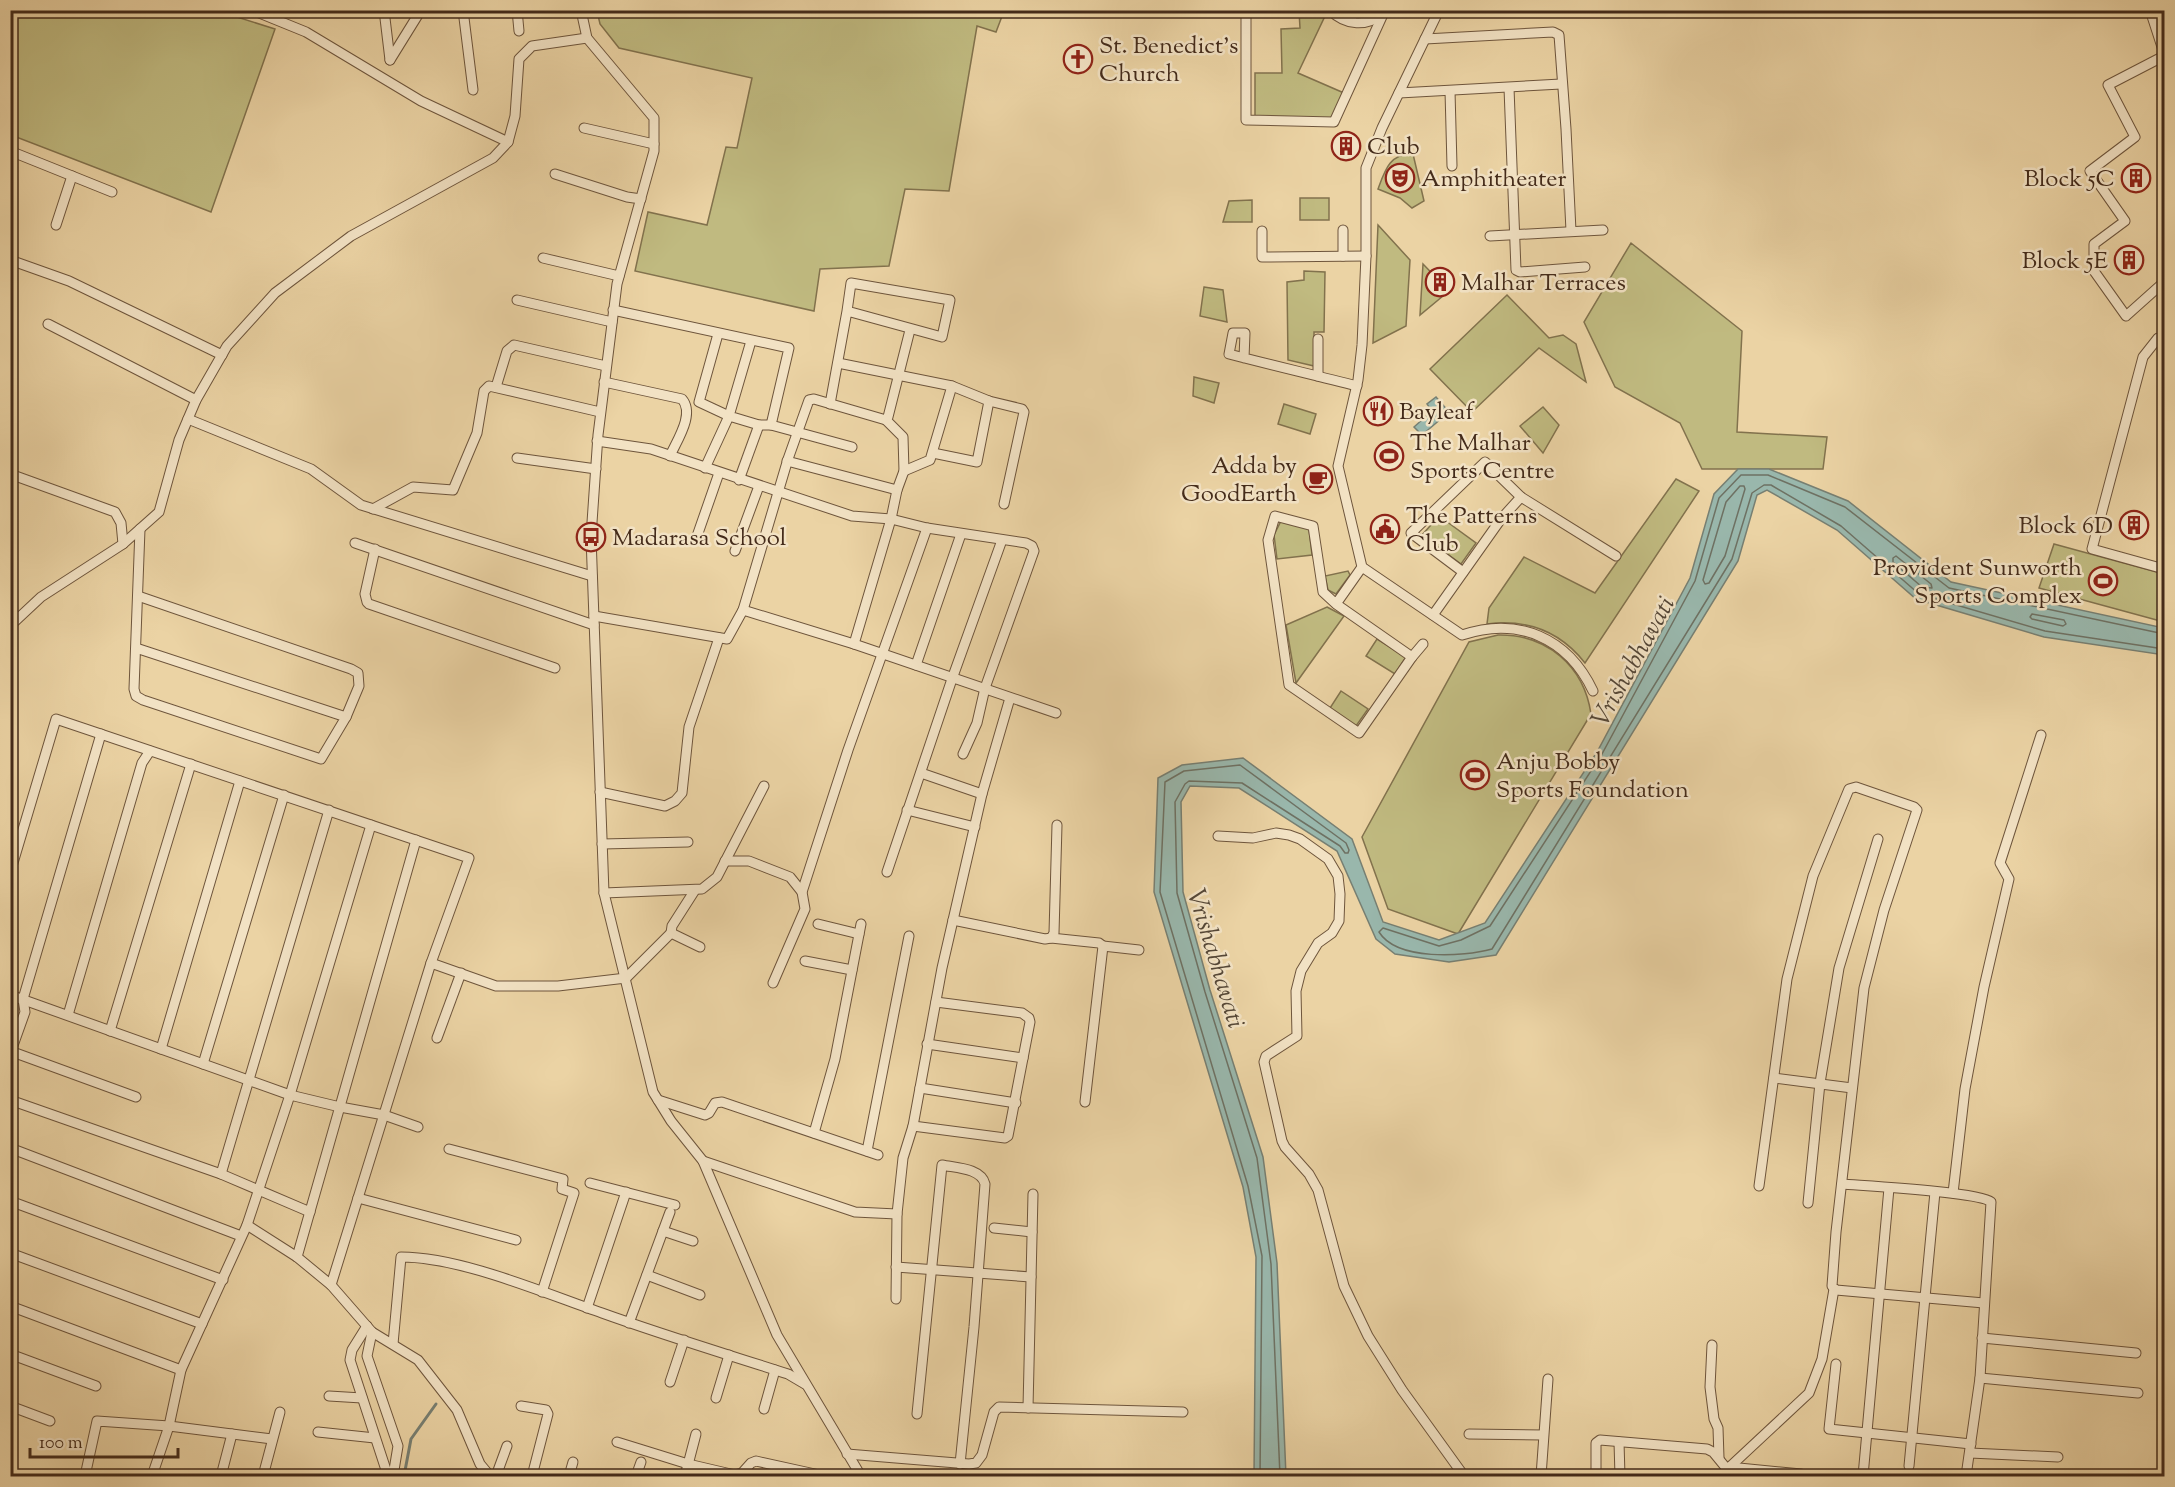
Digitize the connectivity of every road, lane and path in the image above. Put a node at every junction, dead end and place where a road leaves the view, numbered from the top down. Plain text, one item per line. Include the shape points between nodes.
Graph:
1 (252, 10) edge
2 (384, 10) edge
3 (422, 10) edge
4 (463, 10) edge
5 (517, 10) edge
6 (581, 10) edge
7 (1246, 10) edge
8 (1330, 10) edge
9 (1439, 10) edge
10 (2150, 10) edge
11 (1385, 11) edge
12 (519, 31) dead end
13 (587, 38) junction
14 (1425, 39) junction
15 (2164, 55) edge
16 (1561, 84) junction
17 (1509, 88) junction
18 (473, 90) dead end
19 (1450, 91) junction
20 (1399, 93) junction
21 (584, 128) dead end
22 (508, 142) junction
23 (654, 144) junction
24 (10, 151) edge
25 (1452, 166) dead end
26 (555, 174) dead end
27 (72, 176) junction
28 (112, 192) dead end
29 (641, 199) junction
30 (56, 225) dead end
31 (1343, 230) dead end
32 (1603, 230) dead end
33 (1262, 231) dead end
34 (1571, 231) junction
35 (1515, 235) junction
36 (1490, 236) dead end
37 (1343, 256) junction
38 (1366, 256) junction
39 (543, 258) dead end
40 (10, 260) edge
41 (1585, 267) dead end
42 (619, 276) junction
43 (2164, 282) edge
44 (517, 300) dead end
45 (613, 310) junction
46 (847, 311) junction
47 (612, 322) junction
48 (48, 324) dead end
49 (910, 330) junction
50 (718, 334) junction
51 (2164, 338) edge
52 (1318, 339) dead end
53 (751, 341) junction
54 (222, 356) junction
55 (1244, 358) dead end
56 (838, 363) junction
57 (606, 366) junction
58 (899, 374) junction
59 (1318, 376) junction
60 (604, 382) junction
61 (952, 386) junction
62 (1357, 386) junction
63 (496, 387) junction
64 (196, 400) junction
65 (989, 401) junction
66 (830, 404) junction
67 (600, 412) junction
68 (729, 416) junction
69 (188, 419) junction
70 (886, 420) junction
71 (759, 425) junction
72 (771, 425) junction
73 (797, 433) junction
74 (597, 441) junction
75 (852, 447) dead end
76 (933, 453) junction
77 (670, 456) junction
78 (517, 458) dead end
79 (787, 461) junction
80 (596, 468) junction
81 (705, 468) junction
82 (904, 471) junction
83 (719, 473) junction
84 (10, 474) edge
85 (739, 480) junction
86 (759, 486) junction
87 (897, 490) junction
88 (778, 492) junction
89 (1521, 497) junction
90 (1005, 504) dead end
91 (373, 509) junction
92 (891, 519) junction
93 (927, 528) junction
94 (140, 529) junction
95 (961, 534) junction
96 (696, 539) dead end
97 (1002, 540) junction
98 (355, 543) dead end
99 (123, 544) junction
100 (375, 549) junction
101 (735, 551) dead end
102 (1616, 556) dead end
103 (1362, 567) junction
104 (2164, 569) edge
105 (1463, 572) junction
106 (592, 576) junction
107 (138, 596) junction
108 (1336, 604) junction
109 (743, 610) junction
110 (1433, 615) junction
111 (594, 621) junction
112 (10, 626) edge
113 (719, 638) junction
114 (854, 644) junction
115 (1423, 644) dead end
116 (136, 648) junction
117 (882, 654) junction
118 (1412, 657) junction
119 (916, 665) junction
120 (555, 668) dead end
121 (952, 679) junction
122 (985, 688) junction
123 (1593, 691) dead end
124 (1010, 698) junction
125 (1056, 713) dead end
126 (346, 717) junction
127 (101, 734) junction
128 (2041, 735) dead end
129 (150, 751) junction
130 (963, 754) dead end
131 (191, 764) junction
132 (921, 774) junction
133 (240, 781) junction
134 (764, 786) dead end
135 (600, 792) junction
136 (982, 794) junction
137 (284, 795) junction
138 (329, 810) junction
139 (907, 810) junction
140 (371, 825) junction
141 (1057, 825) dead end
142 (975, 827) junction
143 (1218, 836) dead end
144 (1878, 839) dead end
145 (416, 840) junction
146 (688, 842) dead end
147 (602, 844) junction
148 (725, 861) junction
149 (887, 872) dead end
150 (10, 873) edge
151 (695, 890) junction
152 (802, 892) junction
153 (604, 893) junction
154 (953, 920) junction
155 (818, 924) dead end
156 (671, 933) junction
157 (909, 936) dead end
158 (1052, 938) junction
159 (1103, 946) junction
160 (700, 947) dead end
161 (1139, 950) dead end
162 (805, 961) dead end
163 (431, 963) junction
164 (852, 970) junction
165 (461, 973) junction
166 (626, 978) junction
167 (773, 983) dead end
168 (10, 995) edge
169 (23, 999) junction
170 (936, 1002) junction
171 (68, 1015) junction
172 (110, 1030) junction
173 (437, 1038) dead end
174 (927, 1044) junction
175 (161, 1049) junction
176 (11, 1052) edge
177 (1023, 1058) junction
178 (203, 1064) junction
179 (1774, 1078) junction
180 (247, 1080) junction
181 (1820, 1083) junction
182 (920, 1088) junction
183 (1852, 1088) junction
184 (290, 1095) junction
185 (136, 1097) dead end
186 (10, 1100) edge
187 (658, 1100) junction
188 (1085, 1102) dead end
189 (1016, 1103) junction
190 (340, 1107) junction
191 (384, 1114) junction
192 (913, 1126) junction
193 (418, 1127) dead end
194 (814, 1132) junction
195 (10, 1148) edge
196 (449, 1149) dead end
197 (867, 1151) junction
198 (878, 1155) dead end
199 (703, 1161) junction
200 (221, 1174) junction
201 (590, 1183) dead end
202 (1842, 1184) junction
203 (1759, 1186) dead end
204 (1889, 1188) junction
205 (258, 1189) junction
206 (626, 1192) junction
207 (1935, 1192) junction
208 (1953, 1193) junction
209 (1033, 1194) dead end
210 (358, 1198) junction
211 (10, 1201) edge
212 (1808, 1203) dead end
213 (310, 1212) junction
214 (897, 1214) junction
215 (247, 1225) junction
216 (994, 1228) dead end
217 (663, 1231) junction
218 (1032, 1232) junction
219 (242, 1236) junction
220 (516, 1240) dead end
221 (693, 1241) dead end
222 (10, 1253) edge
223 (297, 1257) junction
224 (896, 1267) junction
225 (932, 1269) junction
226 (978, 1272) junction
227 (646, 1275) junction
228 (1031, 1277) junction
229 (223, 1280) junction
230 (330, 1285) junction
231 (1834, 1289) junction
232 (542, 1292) junction
233 (1878, 1293) junction
234 (700, 1295) dead end
235 (1924, 1297) junction
236 (896, 1299) dead end
237 (1984, 1303) junction
238 (10, 1306) edge
239 (587, 1308) junction
240 (629, 1323) junction
241 (202, 1324) junction
242 (370, 1329) junction
243 (1982, 1338) junction
244 (684, 1341) junction
245 (393, 1344) junction
246 (1712, 1345) dead end
247 (2136, 1353) dead end
248 (10, 1354) edge
249 (729, 1355) junction
250 (1836, 1364) dead end
251 (181, 1370) junction
252 (775, 1370) junction
253 (1980, 1378) junction
254 (1548, 1379) dead end
255 (670, 1382) dead end
256 (96, 1386) dead end
257 (807, 1386) junction
258 (2138, 1393) dead end
259 (329, 1396) dead end
260 (362, 1398) junction
261 (716, 1398) dead end
262 (10, 1406) edge
263 (521, 1406) dead end
264 (1028, 1408) junction
265 (764, 1409) dead end
266 (279, 1412) dead end
267 (1183, 1412) dead end
268 (917, 1414) dead end
269 (50, 1421) dead end
270 (169, 1426) junction
271 (318, 1432) dead end
272 (1866, 1433) junction
273 (232, 1434) junction
274 (696, 1434) dead end
275 (1469, 1434) dead end
276 (1543, 1435) junction
277 (375, 1438) junction
278 (1912, 1438) junction
279 (272, 1440) junction
280 (617, 1442) dead end
281 (1619, 1442) junction
282 (507, 1446) dead end
283 (1970, 1449) junction
284 (847, 1454) junction
285 (2058, 1457) dead end
286 (1719, 1458) junction
287 (573, 1462) dead end
288 (641, 1462) dead end
289 (688, 1464) junction
290 (960, 1464) junction
291 (1909, 1466) dead end
292 (1725, 1471) edge
293 (1801, 1474) dead end
294 (85, 1476) edge
295 (152, 1476) edge
296 (220, 1476) edge
297 (263, 1476) edge
298 (388, 1476) edge
299 (393, 1476) edge
300 (490, 1476) edge
301 (496, 1476) edge
302 (532, 1476) edge
303 (569, 1476) edge
304 (636, 1476) edge
305 (685, 1476) edge
306 (824, 1476) edge
307 (861, 1476) edge
308 (1464, 1476) edge
309 (1541, 1476) edge
310 (1596, 1476) edge
311 (1620, 1476) edge
312 (1863, 1476) edge
313 (1966, 1476) edge

1 - 22 street via 306,32 421,101
2 - 3 street via 390,60
4 - 18 street
5 - 12 street
6 - 13 street
7 - 11 street via 1246,120 1334,123
8 - 11 street via 1355,23 1375,19
9 - 14 street
10 - 15 street
13 - 22 street via 532,46 519,59 515,116
13 - 23 street via 654,118
14 - 16 street via 1555,32 1559,38
14 - 20 street
15 - 43 street via 2108,85 2135,137 2090,171 2125,221 2094,244 2094,271 2126,316
16 - 17 street
16 - 34 street
17 - 19 street
17 - 35 street
19 - 20 street
19 - 25 street
20 - 38 street via 1366,168
21 - 23 street
22 - 54 street via 493,158 351,236 275,293
23 - 29 street
24 - 27 street
26 - 29 street
27 - 28 street
27 - 30 street
29 - 42 street
31 - 37 street
32 - 34 street
33 - 37 street via 1262,257
34 - 35 street
35 - 36 street
35 - 41 street via 1516,272
37 - 38 street
38 - 62 street
39 - 42 street
40 - 54 street via 69,281
42 - 45 street
44 - 47 street
45 - 47 street
45 - 50 street
46 - 49 street
46 - 49 street via 852,283 950,300 942,337
46 - 56 street
47 - 57 street
48 - 64 street
49 - 58 street
50 - 53 street
50 - 68 street via 699,402
51 - 104 street via 2158,338 2143,357 2092,549
52 - 59 street
53 - 68 street
53 - 72 street via 789,348
54 - 64 street
55 - 59 street
56 - 58 street
56 - 66 street
57 - 60 street
57 - 63 street via 514,345 507,351
58 - 61 street
58 - 70 street
59 - 62 street
60 - 67 street
60 - 77 street via 685,402 687,414
61 - 65 street
61 - 76 street
62 - 103 street via 1338,466
63 - 67 street
63 - 91 street via 486,388 477,433 453,490 413,487
64 - 69 street
65 - 76 street via 977,462
65 - 90 street via 1024,412
66 - 70 street
66 - 73 street via 809,400
67 - 74 street
68 - 71 street
68 - 81 street
69 - 91 street via 311,469
69 - 94 street via 159,512
70 - 82 street via 903,437
71 - 72 street
71 - 85 street
72 - 73 street
73 - 75 street
73 - 79 street
74 - 77 street via 651,449
74 - 80 street
76 - 82 street via 929,462
77 - 81 street
78 - 80 street
79 - 87 street
79 - 88 street
80 - 106 street
81 - 83 street
82 - 87 street
83 - 85 street
83 - 96 street
84 - 99 street via 115,512 121,523
85 - 86 street
86 - 88 street
86 - 101 street
87 - 92 street
88 - 92 street via 852,516
88 - 109 street
89 - 102 street
89 - 105 street
89 - 105 street via 1485,462 1411,533
91 - 106 street
92 - 93 street
92 - 114 street
93 - 95 street
93 - 117 street
94 - 99 street
94 - 107 street
95 - 97 street
95 - 119 street
97 - 121 street
97 - 122 street via 1026,543 1034,551
98 - 100 street
99 - 112 street via 41,597
100 - 111 street
100 - 120 street via 365,594 369,604
103 - 108 street
103 - 110 street
105 - 110 street
106 - 111 street
107 - 116 street
107 - 126 street via 358,673 359,686
108 - 118 street
108 - 118 street via 1323,592 1313,526 1275,516 1268,540 1289,685 1359,733
109 - 113 street via 727,639
109 - 114 street
110 - 123 street via 1462,635 1505,628 1547,639 1575,661
111 - 113 street
111 - 135 street
113 - 135 street via 689,728 681,793 675,801 665,806
114 - 117 street
115 - 118 street
116 - 126 street
116 - 126 street via 134,690 139,698 308,755 322,758
117 - 119 street
117 - 152 street
119 - 121 street
121 - 122 street
121 - 132 street
122 - 124 street
122 - 130 street via 977,723
124 - 125 street
124 - 136 street
127 - 129 street
127 - 150 street via 56,719
127 - 169 street
128 - 208 street via 2000,863 2008,879 1965,1089
129 - 131 street
129 - 171 street via 142,763
131 - 133 street
131 - 172 street
132 - 136 street
132 - 139 street
133 - 137 street
133 - 175 street
134 - 148 street
135 - 147 street
136 - 142 street
137 - 138 street
137 - 178 street
138 - 140 street
138 - 180 street
139 - 142 street
139 - 149 street
140 - 145 street
140 - 184 street
141 - 158 street
142 - 154 street
143 - 308 street via 1289,835 1328,859 1338,876 1339,921 1332,933 1318,943 1301,971 1296,992 1297,1036 1266,1056 1264,1062 1284,1145 1318,1190 1347,1293 1402,1390
144 - 181 street via 1841,960
145 - 163 street via 469,858
145 - 190 street
146 - 147 street
147 - 153 street
148 - 151 street via 717,877
148 - 152 street via 749,861 790,877
151 - 153 street
151 - 156 street
152 - 167 street via 805,909
153 - 166 street
154 - 158 street
154 - 170 street
155 - 164 street via 860,929
156 - 160 street
156 - 166 street
157 - 197 street
158 - 159 street
159 - 161 street
159 - 188 street
162 - 164 street
163 - 165 street
163 - 191 street
164 - 194 street via 836,1059
165 - 166 street via 496,986 558,986
165 - 173 street
166 - 187 street
168 - 169 street
169 - 171 street
169 - 176 street via 25,1012
170 - 174 street
170 - 177 street via 1026,1015 1030,1023
171 - 172 street
172 - 175 street
174 - 177 street
174 - 182 street
175 - 178 street
176 - 185 street
177 - 189 street
178 - 180 street
179 - 181 street
179 - 183 street via 1787,979 1812,876 1849,789 1856,787 1917,810 1884,910 1864,988
179 - 203 street
180 - 184 street
180 - 200 street
181 - 183 street
181 - 212 street
182 - 189 street
182 - 192 street
183 - 202 street
184 - 190 street
184 - 205 street
186 - 200 street
187 - 194 street via 705,1115 715,1103 722,1102
187 - 199 street
189 - 192 street via 1005,1138
190 - 191 street
190 - 213 street
191 - 193 street
191 - 210 street
192 - 214 street via 903,1158
194 - 197 street
195 - 219 street
196 - 232 street via 563,1179 562,1189 574,1193
197 - 198 street
199 - 214 street via 855,1212
199 - 257 street via 777,1335
200 - 205 street
201 - 206 street
202 - 204 street
202 - 231 street
204 - 207 street
204 - 233 street
205 - 213 street
205 - 215 street
206 - 217 street via 672,1208
206 - 239 street
207 - 208 street
207 - 235 street
208 - 237 street via 1991,1202
209 - 218 street
210 - 220 street
210 - 230 street
211 - 229 street
213 - 223 street
214 - 224 street
215 - 219 street
215 - 223 street
216 - 218 street
217 - 221 street
217 - 227 street
218 - 228 street
219 - 229 street
222 - 241 street
223 - 230 street
224 - 225 street
224 - 236 street
225 - 226 street
225 - 226 street via 942,1165 974,1172 984,1179
225 - 268 street
226 - 228 street
226 - 290 street
227 - 234 street
227 - 240 street
228 - 264 street
229 - 241 street
230 - 242 street
231 - 233 street
231 - 292 street via 1822,1359 1809,1393
232 - 239 street
232 - 245 street via 473,1269 401,1257
233 - 235 street
233 - 272 street
235 - 237 street
235 - 278 street
237 - 243 street
238 - 251 street
239 - 240 street
240 - 244 street
241 - 251 street
242 - 245 street
242 - 260 street via 352,1350 350,1360
242 - 299 street via 367,1356 398,1446
243 - 247 street
243 - 253 street
244 - 249 street
244 - 255 street
245 - 300 street via 418,1360 457,1410 480,1464
246 - 286 street via 1710,1387
248 - 256 street
249 - 252 street
249 - 261 street
250 - 272 street via 1829,1429
251 - 270 street
252 - 257 street
252 - 265 street
253 - 258 street
253 - 283 street
254 - 276 street
257 - 284 street
259 - 260 street
260 - 277 street
262 - 269 street
263 - 302 street via 546,1410 548,1414
264 - 267 street
264 - 290 street via 996,1409 978,1462
266 - 279 street
270 - 273 street
270 - 294 street via 97,1421
270 - 295 street
271 - 277 street
272 - 278 street
272 - 312 street
273 - 279 street
273 - 296 street
274 - 289 street
275 - 276 street
276 - 309 street
277 - 298 street
278 - 283 street
278 - 291 street
279 - 297 street
280 - 289 street
281 - 286 street via 1707,1449
281 - 310 street via 1597,1442
281 - 311 street
282 - 301 street
283 - 285 street
283 - 313 street
284 - 290 street
284 - 307 street
286 - 292 street
287 - 303 street
288 - 304 street
289 - 305 street
289 - 306 street via 739,1475 756,1461
292 - 293 street

